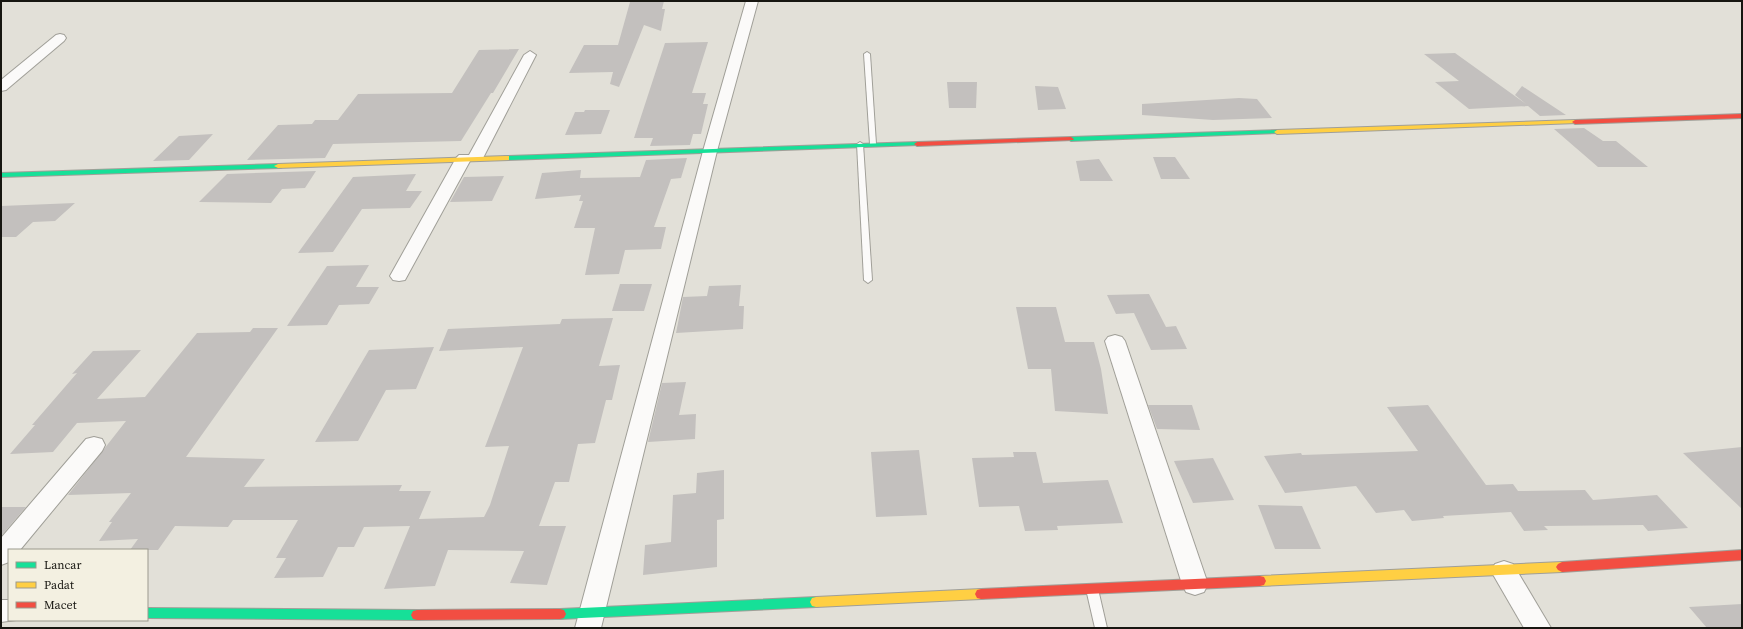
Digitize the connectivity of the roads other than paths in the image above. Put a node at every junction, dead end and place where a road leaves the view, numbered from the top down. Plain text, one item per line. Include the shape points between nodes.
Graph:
1 (752, 1) edge
2 (60, 38) dead end
3 (867, 54) dead end
4 (530, 55) dead end
5 (1, 87) edge
6 (1742, 116) edge
7 (860, 144) junction
8 (873, 144) junction
9 (710, 151) junction
10 (470, 158) junction
11 (1, 175) edge
12 (399, 276) dead end
13 (868, 280) dead end
14 (1115, 340) dead end
15 (94, 445) dead end
16 (1, 555) edge
17 (1742, 555) edge
18 (1504, 571) junction
19 (1196, 584) junction
20 (1091, 588) junction
21 (148, 612) edge
22 (590, 620) edge
23 (1101, 628) edge
24 (1538, 628) edge

1 - 9 street
2 - 5 street
3 - 8 lane
4 - 10 street
6 - 8 street
7 - 8 street
7 - 9 street
7 - 13 lane
9 - 10 street
9 - 22 street
10 - 11 street
10 - 12 street
14 - 19 street
15 - 16 street
17 - 18 street
18 - 19 street
18 - 24 street
19 - 20 street
20 - 22 street
20 - 23 lane
21 - 22 street via 485,616

